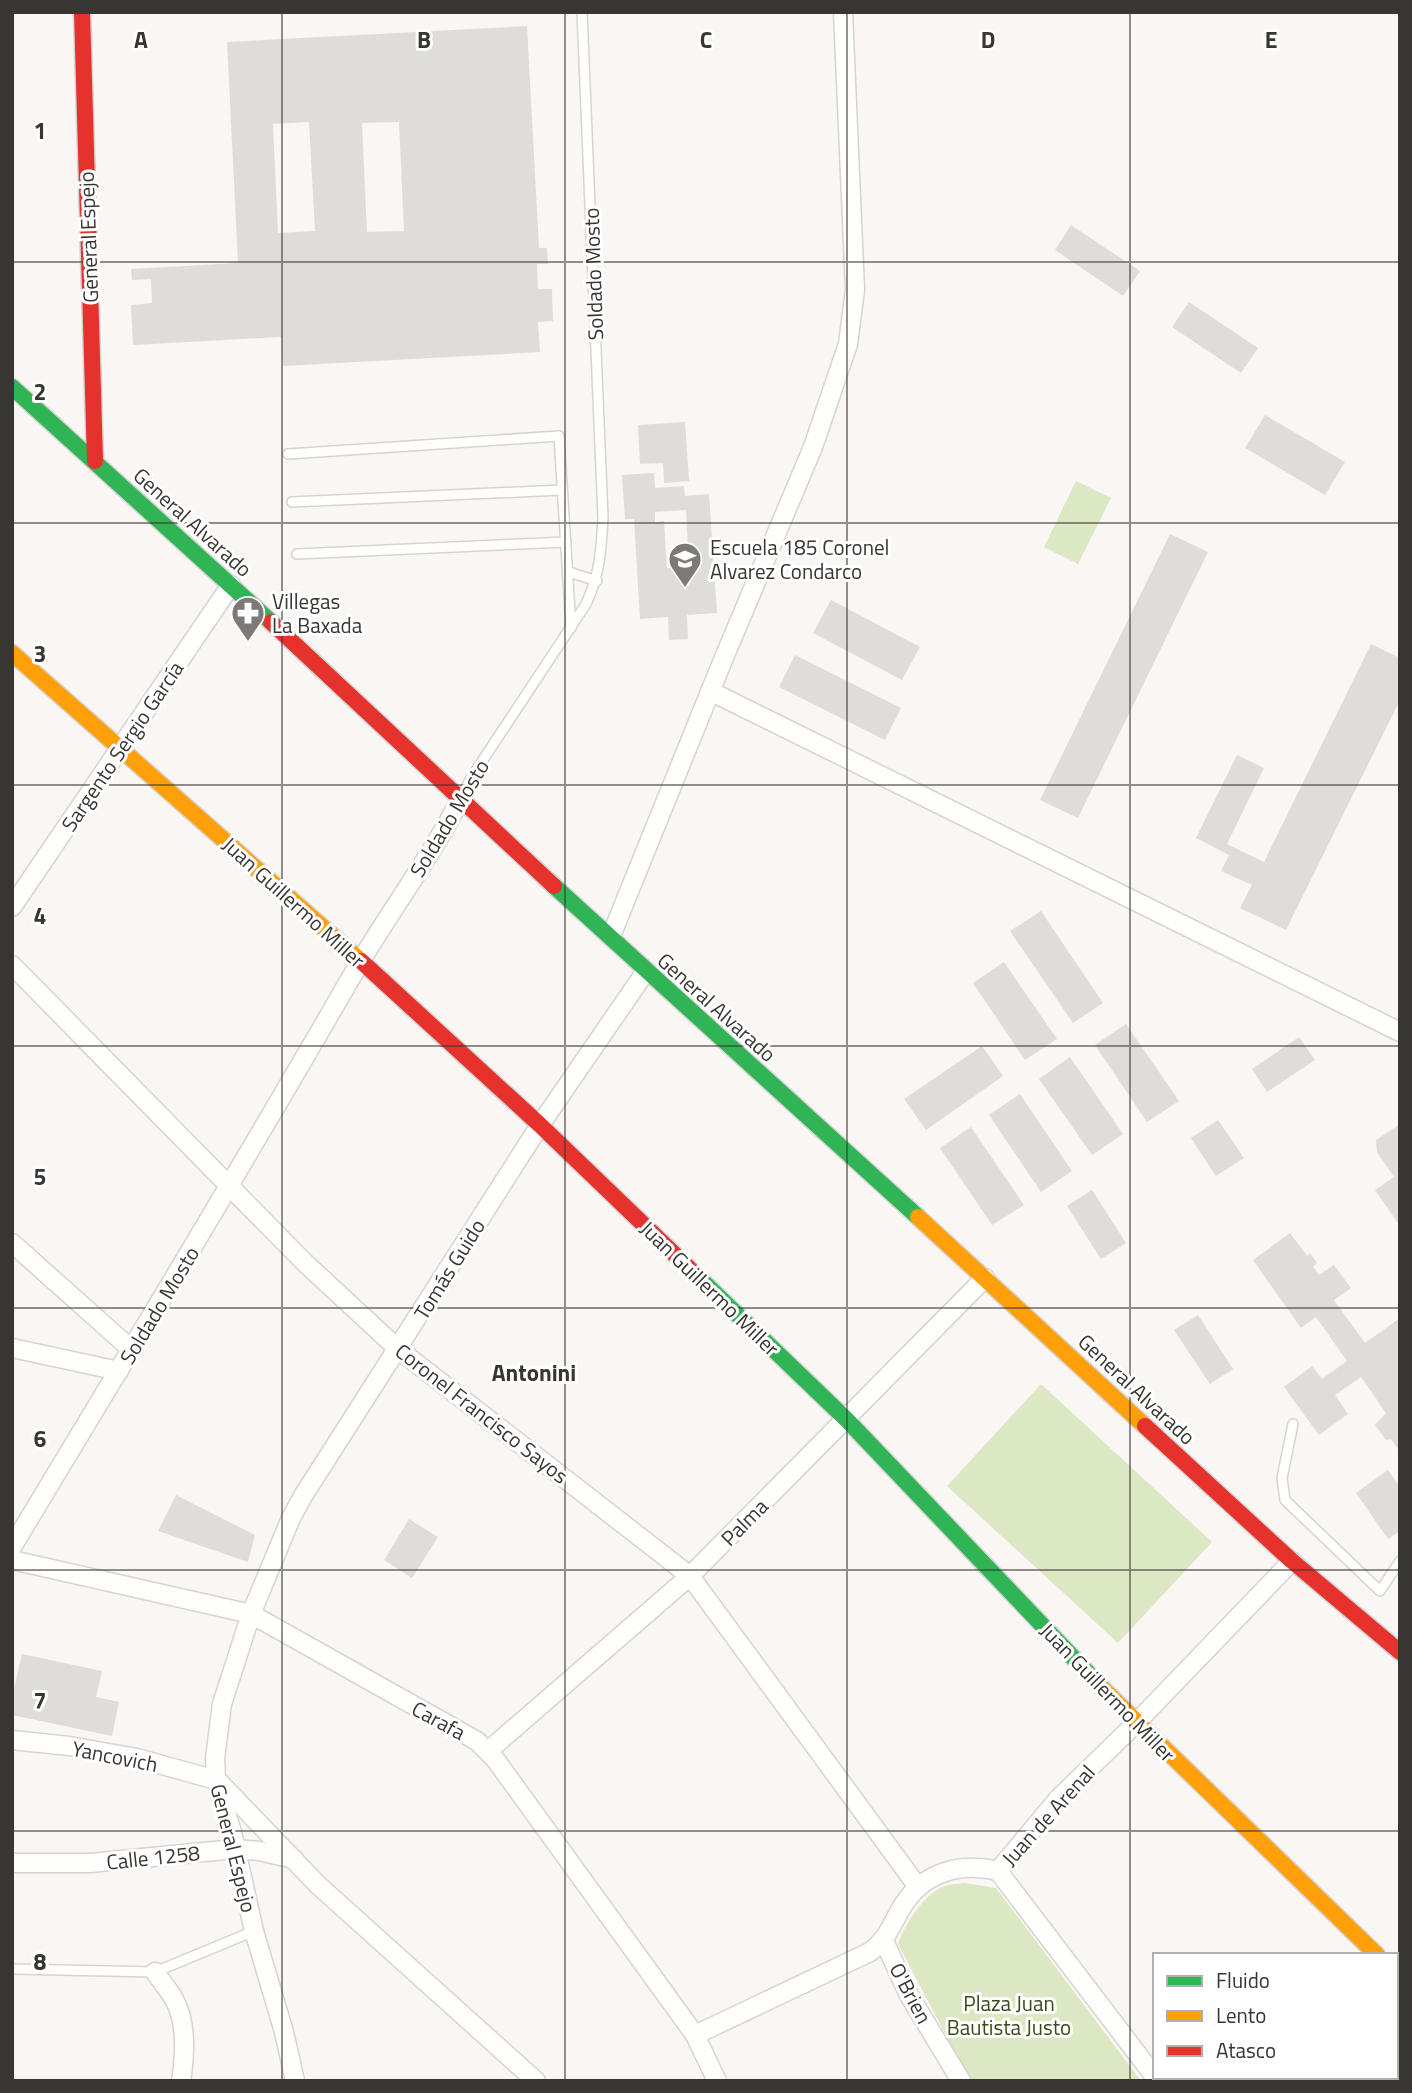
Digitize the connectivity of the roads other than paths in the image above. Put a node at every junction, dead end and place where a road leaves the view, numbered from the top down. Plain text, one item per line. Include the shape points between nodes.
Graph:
1 (82, 12) edge
2 (582, 12) edge
3 (843, 12) edge
4 (12, 387) edge
5 (288, 454) dead end
6 (95, 461) junction
7 (562, 490) junction
8 (292, 502) dead end
9 (566, 542) junction
10 (297, 554) dead end
11 (569, 572) junction
12 (597, 581) junction
13 (231, 585) junction
14 (570, 628) junction
15 (12, 653) edge
16 (710, 691) junction
17 (121, 748) junction
18 (461, 798) junction
19 (12, 907) edge
20 (611, 936) junction
21 (361, 961) junction
22 (12, 965) edge
23 (646, 971) junction
24 (1400, 1032) edge
25 (540, 1125) junction
26 (230, 1188) junction
27 (12, 1243) edge
28 (985, 1278) junction
29 (12, 1348) edge
30 (398, 1349) junction
31 (132, 1350) junction
32 (119, 1371) junction
33 (847, 1420) junction
34 (1293, 1424) dead end
35 (12, 1547) edge
36 (12, 1560) edge
37 (1400, 1561) edge
38 (1292, 1562) junction
39 (690, 1576) junction
40 (251, 1614) junction
41 (1400, 1652) edge
42 (1136, 1723) junction
43 (12, 1740) edge
44 (488, 1751) junction
45 (216, 1780) junction
46 (235, 1849) junction
47 (294, 1859) junction
48 (12, 1863) edge
49 (998, 1871) junction
50 (918, 1887) junction
51 (254, 1931) junction
52 (884, 1941) junction
53 (1375, 1953) edge
54 (12, 1969) edge
55 (155, 1972) junction
56 (695, 2035) junction
57 (1153, 2074) edge
58 (181, 2081) edge
59 (295, 2081) edge
60 (536, 2081) edge
61 (717, 2081) edge
62 (961, 2081) edge

1 - 6 street, General Espejo
2 - 12 lane, Soldado Mosto via 603,518
3 - 16 street via 855,290 848,344 813,447
4 - 6 street, General Alvarado
5 - 7 lane via 559,436
6 - 13 street, General Alvarado
7 - 8 lane
7 - 9 lane
9 - 10 lane
9 - 11 lane
11 - 12 lane
11 - 14 lane
12 - 14 lane, Soldado Mosto
13 - 17 street, Sargento Sergio García
13 - 18 street, General Alvarado
14 - 18 lane, Soldado Mosto
15 - 17 street, Juan Guillermo Miller
16 - 20 street
16 - 24 street
17 - 19 street, Sargento Sergio García
17 - 21 street, Juan Guillermo Miller
18 - 20 street, General Alvarado
18 - 21 street, Soldado Mosto
20 - 23 street, General Alvarado
21 - 25 street, Juan Guillermo Miller
21 - 26 street, Soldado Mosto
22 - 26 street, Coronel Francisco Sayos
23 - 25 street, Tomás Guido
23 - 28 street, General Alvarado
25 - 30 street, Tomás Guido
25 - 33 street, Juan Guillermo Miller
26 - 30 street, Coronel Francisco Sayos
26 - 31 street, Soldado Mosto
27 - 31 street
28 - 33 street, Palma
28 - 38 street, General Alvarado
29 - 32 street
30 - 39 street, Coronel Francisco Sayos
30 - 40 street, Tomás Guido via 303,1496
31 - 32 street, Soldado Mosto
32 - 35 street, Soldado Mosto
33 - 39 street, Palma
33 - 42 street, Juan Guillermo Miller
34 - 37 lane via 1282,1478 1285,1500 1380,1591
36 - 40 street, Carafa
38 - 41 street, General Alvarado
38 - 42 street, Juan de Arenal
39 - 44 street, Palma
39 - 50 street, Coronel Francisco Sayos
40 - 44 street, Carafa
40 - 45 street, General Espejo via 222,1704
42 - 49 street, Juan de Arenal via 1058,1799
42 - 53 street, Juan Guillermo Miller
43 - 45 street, Yancovich via 136,1758
44 - 56 street, Carafa
45 - 46 street, General Espejo
45 - 47 street
46 - 47 street, Calle 1258
46 - 48 street, Calle 1258 via 90,1863
46 - 51 street, General Espejo
47 - 60 street
49 - 50 street, Juan de Arenal via 981,1866 957,1868 940,1872
49 - 57 street
50 - 52 street, Juan de Arenal
51 - 55 lane
51 - 59 street, General Espejo
52 - 56 street via 870,1952
52 - 62 street, O'Brien via 909,1995
54 - 55 lane
55 - 58 street via 176,2001 182,2023
56 - 61 street, Carafa

